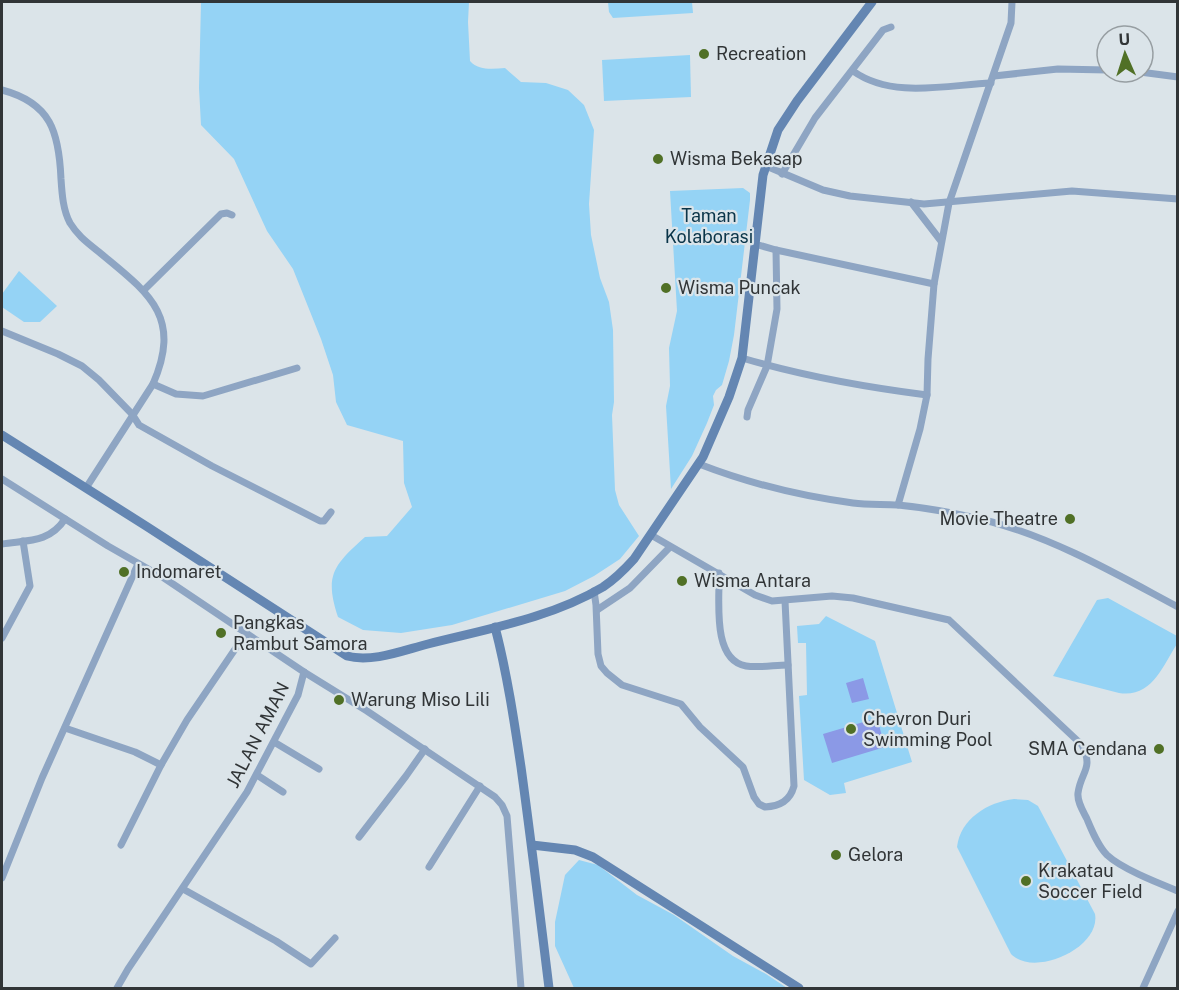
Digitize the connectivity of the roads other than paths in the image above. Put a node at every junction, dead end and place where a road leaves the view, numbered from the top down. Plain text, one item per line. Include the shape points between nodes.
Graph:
1 (872, 2) edge
2 (1012, 2) edge
3 (891, 27) dead end
4 (1095, 69) edge
5 (853, 71) junction
6 (1155, 74) edge
7 (1178, 77) edge
8 (993, 80) junction
9 (2, 90) edge
10 (766, 166) junction
11 (782, 174) junction
12 (1178, 199) edge
13 (911, 202) junction
14 (949, 203) junction
15 (232, 215) dead end
16 (941, 241) junction
17 (755, 244) junction
18 (776, 250) junction
19 (934, 284) junction
20 (144, 290) junction
21 (2, 331) edge
22 (742, 358) junction
23 (767, 366) junction
24 (297, 368) dead end
25 (153, 384) junction
26 (927, 395) junction
27 (132, 414) junction
28 (747, 417) dead end
29 (2, 435) edge
30 (699, 464) junction
31 (2, 479) edge
32 (86, 488) junction
33 (898, 505) junction
34 (331, 512) dead end
35 (65, 519) junction
36 (651, 535) junction
37 (23, 541) junction
38 (2, 544) edge
39 (670, 547) junction
40 (138, 564) junction
41 (719, 573) junction
42 (594, 591) junction
43 (785, 601) junction
44 (1178, 607) edge
45 (597, 610) junction
46 (495, 627) junction
47 (246, 633) junction
48 (2, 638) edge
49 (788, 665) junction
50 (304, 672) junction
51 (65, 728) junction
52 (274, 742) junction
53 (425, 749) junction
54 (161, 765) junction
55 (319, 769) dead end
56 (257, 775) junction
57 (480, 786) junction
58 (282, 792) dead end
59 (358, 837) dead end
60 (121, 845) dead end
61 (532, 845) junction
62 (429, 867) dead end
63 (2, 878) edge
64 (183, 889) junction
65 (1178, 891) edge
66 (1178, 911) edge
67 (335, 938) dead end
68 (117, 988) edge
69 (521, 988) edge
70 (549, 988) edge
71 (799, 988) edge
72 (1143, 988) edge

1 - 10 street via 785,118
2 - 8 street via 1011,23
3 - 5 street via 883,30
4 - 8 street via 1058,69
5 - 8 street via 862,78 909,87
5 - 11 street via 815,118
6 - 7 street
8 - 14 street
9 - 20 street via 27,99 48,117 56,135 64,208 78,235
10 - 11 street
10 - 17 street
11 - 13 street via 850,196
12 - 14 street via 1071,191
13 - 14 street
13 - 16 street
14 - 16 street
15 - 20 street via 221,214
16 - 19 street
17 - 18 street
17 - 22 street
18 - 19 street
18 - 23 street via 777,309
19 - 26 street
20 - 25 street via 160,316 164,338 160,369
21 - 27 street via 82,366
22 - 23 street
22 - 30 street
23 - 26 street
23 - 28 street
24 - 25 street via 241,387 194,397
25 - 27 street
26 - 33 street
27 - 32 street
27 - 34 street via 139,425 182,450 320,521
29 - 32 street
30 - 33 street via 816,497
30 - 36 street
31 - 35 street, JALAN AMAN
32 - 46 street via 347,656 361,659 385,655
33 - 44 street via 993,522 1029,534 1109,569
35 - 37 street via 48,536
35 - 40 street, JALAN AMAN
36 - 39 street
36 - 42 street via 621,573
37 - 38 street
37 - 48 street via 30,586
39 - 41 street
39 - 45 street via 630,588
40 - 47 street, JALAN AMAN
40 - 51 street
41 - 43 street via 755,595
41 - 49 street via 720,637 729,656 745,666
42 - 45 street
42 - 46 street via 546,612
43 - 49 street
43 - 65 street via 853,598 949,620 1082,745 1088,765 1078,801 1106,854
45 - 49 street via 601,666 622,685 681,704 743,767 754,797 765,807 790,798 794,786
46 - 61 street
47 - 50 street, JALAN AMAN
47 - 54 street
50 - 52 street, JALAN AMAN via 298,695
50 - 53 street
51 - 54 street
51 - 63 street
52 - 55 street
52 - 56 street, JALAN AMAN
53 - 57 street
53 - 59 street
54 - 60 street
56 - 58 street
56 - 64 street, JALAN AMAN
57 - 62 street
57 - 69 street via 502,805 507,816
61 - 70 street
61 - 71 street via 575,850 593,857
64 - 67 street via 311,964
64 - 68 street, JALAN AMAN
66 - 72 street

